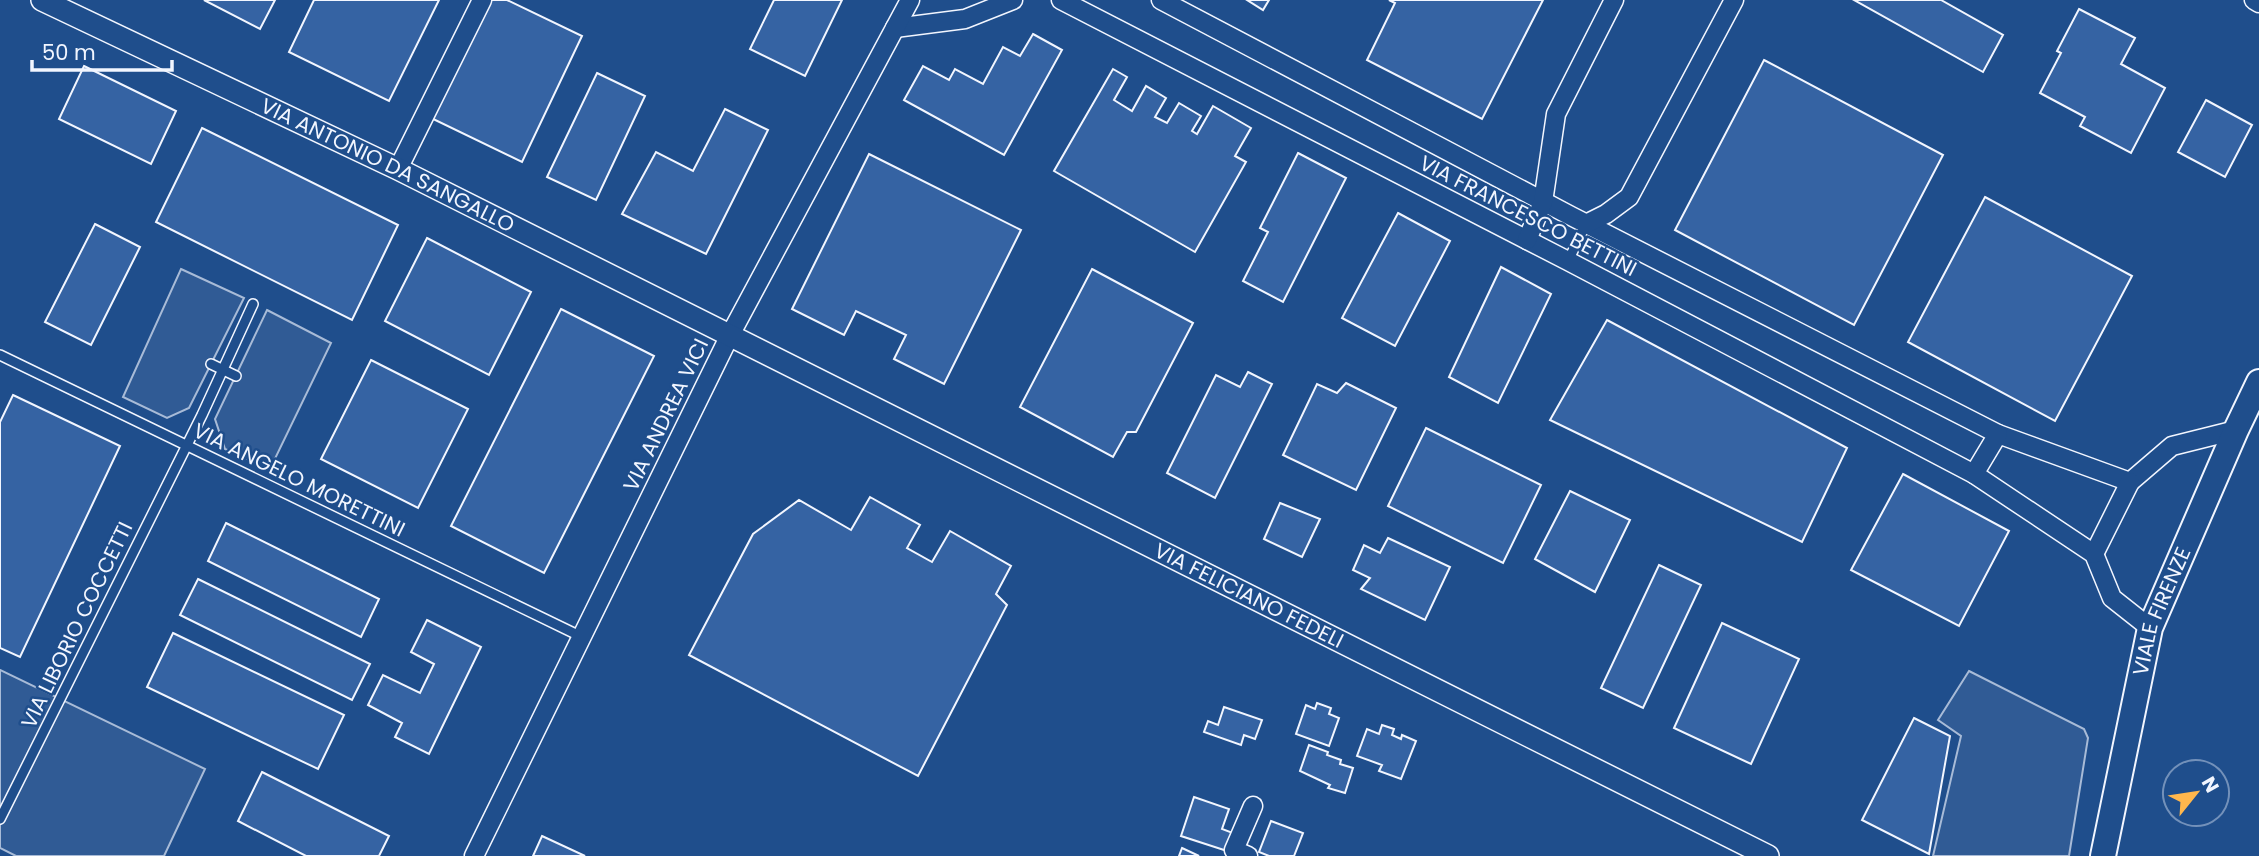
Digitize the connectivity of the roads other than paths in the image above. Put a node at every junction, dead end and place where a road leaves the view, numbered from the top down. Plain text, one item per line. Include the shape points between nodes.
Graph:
1 (43, 0) edge
2 (482, 0) edge
3 (909, 0) edge
4 (1013, 0) edge
5 (1060, 0) edge
6 (1161, 0) edge
7 (1614, 0) edge
8 (1734, 0) edge
9 (2253, 0) edge
10 (2259, 4) edge
11 (895, 28) junction
12 (398, 169) junction
13 (1543, 202) junction
14 (1586, 224) junction
15 (1527, 240) junction
16 (1568, 261) junction
17 (253, 304) dead end
18 (730, 337) junction
19 (0, 355) edge
20 (211, 364) dead end
21 (222, 369) junction
22 (236, 376) dead end
23 (2259, 382) edge
24 (2236, 430) junction
25 (1998, 434) junction
26 (186, 445) junction
27 (1974, 474) junction
28 (2130, 482) junction
29 (2094, 554) junction
30 (2150, 628) junction
31 (582, 637) junction
32 (1253, 806) dead end
33 (0, 820) edge
34 (474, 856) edge
35 (1248, 856) edge
36 (1768, 856) edge
37 (2103, 856) edge

1 - 12 street, VIA ANTONIO DA SANGALLO
2 - 12 street
3 - 11 street, VIA ANDREA VICI
4 - 11 street via 965,19
5 - 15 street, VIA FRANCESCO BETTINI
6 - 13 street, VIA FRANCESCO BETTINI
7 - 13 street via 1556,114
8 - 14 street via 1629,197
9 - 10 street
11 - 18 street, VIA ANDREA VICI
12 - 18 street, VIA ANTONIO DA SANGALLO
13 - 14 street, VIA FRANCESCO BETTINI
13 - 15 street
14 - 16 lane
14 - 25 street, VIA FRANCESCO BETTINI
15 - 16 street, VIA FRANCESCO BETTINI
16 - 27 street, VIA FRANCESCO BETTINI
17 - 21 lane, VIA LIBORIO COCCETTI
18 - 31 street, VIA ANDREA VICI
18 - 36 street, VIA FELICIANO FEDELI
19 - 26 lane, VIA ANGELO MORETTINI
20 - 21 lane
21 - 22 lane
21 - 26 lane, VIA LIBORIO COCCETTI
23 - 24 main road, VIALE FIRENZE
24 - 28 street via 2172,446
24 - 30 main road, VIALE FIRENZE
25 - 27 street
25 - 28 street, VIA FRANCESCO BETTINI
26 - 31 lane, VIA ANGELO MORETTINI
26 - 33 lane, VIA LIBORIO COCCETTI
27 - 29 street, VIA FRANCESCO BETTINI
28 - 29 street
29 - 30 street via 2112,598
30 - 37 main road, VIALE FIRENZE
31 - 34 street, VIA ANDREA VICI
32 - 35 street via 1234,850

